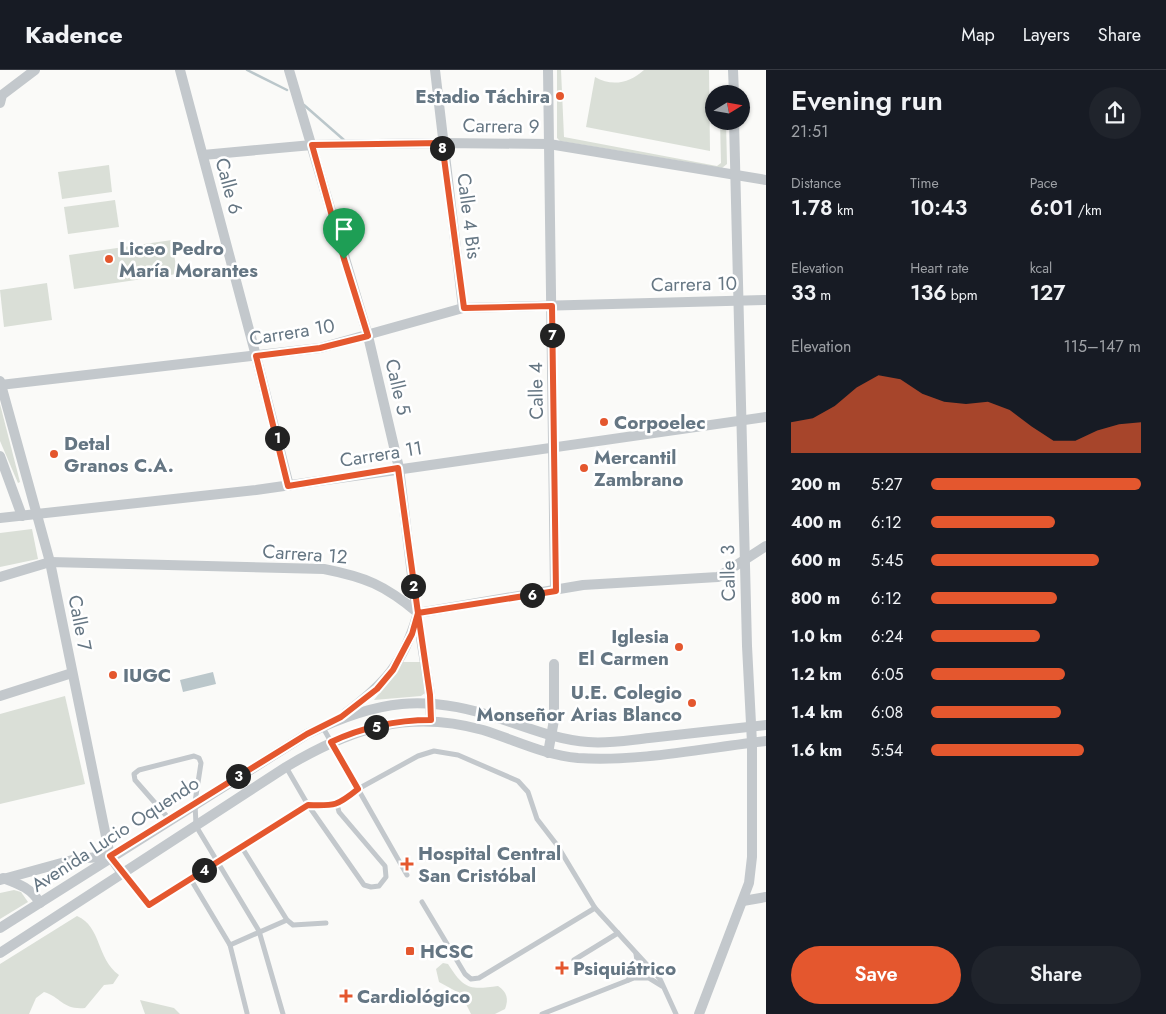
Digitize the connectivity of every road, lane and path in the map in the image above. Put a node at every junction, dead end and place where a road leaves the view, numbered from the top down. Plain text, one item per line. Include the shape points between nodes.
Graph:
1 (35, 70) edge
2 (180, 70) edge
3 (289, 70) edge
4 (434, 70) edge
5 (548, 70) edge
6 (733, 70) edge
7 (734, 85) edge
8 (0, 104) edge
9 (734, 130) edge
10 (442, 143) junction
11 (549, 144) junction
12 (312, 145) junction
13 (203, 155) junction
14 (736, 175) junction
15 (766, 180) edge
16 (739, 300) junction
17 (766, 300) edge
18 (552, 306) junction
19 (464, 308) junction
20 (368, 336) junction
21 (256, 356) junction
22 (1, 384) edge
23 (766, 417) edge
24 (743, 420) junction
25 (555, 447) junction
26 (0, 456) edge
27 (398, 468) junction
28 (288, 486) junction
29 (38, 514) junction
30 (22, 516) junction
31 (0, 518) edge
32 (766, 546) edge
33 (746, 560) junction
34 (50, 562) junction
35 (0, 577) edge
36 (556, 591) junction
37 (418, 613) junction
38 (402, 655) junction
39 (425, 661) junction
40 (554, 664) dead end
41 (72, 673) junction
42 (0, 696) edge
43 (430, 703) junction
44 (341, 717) junction
45 (431, 720) junction
46 (766, 725) edge
47 (322, 726) junction
48 (751, 726) junction
49 (552, 737) junction
50 (766, 741) edge
51 (331, 742) junction
52 (752, 742) junction
53 (277, 753) junction
54 (548, 753) junction
55 (286, 767) junction
56 (358, 789) junction
57 (195, 802) junction
58 (337, 804) junction
59 (308, 805) junction
60 (170, 820) junction
61 (196, 826) junction
62 (241, 846) junction
63 (110, 856) junction
64 (218, 861) junction
65 (122, 873) junction
66 (407, 875) dead end
67 (190, 878) junction
68 (2, 879) edge
69 (766, 897) edge
70 (743, 901) junction
71 (40, 902) junction
72 (422, 902) dead end
73 (595, 908) junction
74 (288, 920) junction
75 (326, 923) dead end
76 (0, 928) edge
77 (259, 931) junction
78 (618, 933) junction
79 (230, 944) junction
80 (635, 951) junction
81 (0, 953) edge
82 (574, 960) dead end
83 (628, 980) junction
84 (666, 991) junction
85 (247, 1013) edge
86 (283, 1014) edge
87 (542, 1014) edge
88 (676, 1014) edge
89 (699, 1014) edge

1 - 8 street via 2,95
2 - 13 street, Calle 6
3 - 12 street, Calle 5
4 - 10 street, Calle 4 Bis
5 - 11 street, Calle 4
6 - 7 street
9 - 14 street, Calle 3
10 - 11 street, Carrera 9
10 - 12 street, Carrera 9
10 - 19 street, Calle 4 Bis
11 - 14 street, Carrera 9
11 - 18 street, Calle 4
12 - 13 street, Carrera 9
12 - 20 street, Calle 5
13 - 21 street, Calle 6
14 - 15 street, Carrera 9
14 - 16 street, Calle 3
16 - 17 street, Carrera 10
16 - 18 street, Carrera 10
16 - 24 street, Calle 3
18 - 19 street, Carrera 10
18 - 25 street, Calle 4
19 - 20 street, Carrera 10
20 - 21 street, Carrera 10 via 320,348
20 - 27 street, Calle 5
21 - 22 street, Carrera 10
21 - 28 street, Calle 6
22 - 29 street, Calle 7
23 - 24 street, Carrera 11
24 - 25 street, Carrera 11
24 - 33 street, Calle 3
25 - 27 street, Carrera 11
25 - 36 street, Calle 4
26 - 30 street
27 - 28 street, Carrera 11
27 - 37 street, Calle 5
28 - 29 street, Carrera 11
29 - 30 street, Carrera 11
29 - 34 street, Calle 7
30 - 31 street, Carrera 11
32 - 33 street
33 - 36 street via 718,577 619,581
33 - 48 street, Calle 3
34 - 35 street, Carrera 12
34 - 37 street, Carrera 12 via 324,569 353,574 394,592
34 - 41 street, Calle 7
36 - 37 street
37 - 38 street
37 - 39 street, Calle 5
38 - 39 street via 407,649 415,648
38 - 44 street via 377,689
39 - 43 street, Calle 5
40 - 49 street
41 - 42 street
41 - 63 street, Calle 7
43 - 44 street, Avenida Lucio Oquendo via 377,706
43 - 45 street, Calle 5
43 - 49 street, Avenida Lucio Oquendo via 498,718
44 - 47 street, Avenida Lucio Oquendo
45 - 51 street, Avenida Lucio Oquendo via 367,728
45 - 54 street, Avenida Lucio Oquendo via 483,730
46 - 48 street, Avenida Lucio Oquendo
47 - 51 lane
47 - 53 street, Avenida Lucio Oquendo
48 - 49 street, Avenida Lucio Oquendo via 616,742 590,743
48 - 52 street, Calle 3
49 - 54 street
50 - 52 street, Avenida Lucio Oquendo
51 - 55 street, Avenida Lucio Oquendo
51 - 56 lane
52 - 54 street, Avenida Lucio Oquendo via 607,758 576,758
52 - 70 street, Calle 3 via 752,857
53 - 55 street
53 - 57 street, Avenida Lucio Oquendo
55 - 59 lane
55 - 61 street, Avenida Lucio Oquendo
56 - 58 lane
56 - 66 lane
56 - 73 lane via 418,756 434,752 458,755 518,781 528,792 537,819 557,845
57 - 60 street, Avenida Lucio Oquendo
57 - 60 lane via 200,782 199,758 194,756 139,770 134,774 135,780
57 - 61 lane
58 - 59 lane
58 - 59 lane via 339,812 385,866 386,877 380,886 371,888 364,885
59 - 62 lane
60 - 63 street, Avenida Lucio Oquendo
61 - 64 lane
61 - 65 street, Avenida Lucio Oquendo
62 - 64 lane
62 - 74 lane
63 - 65 street, Calle 7
63 - 68 street via 76,859
63 - 71 street, Avenida Lucio Oquendo
64 - 67 lane
64 - 77 lane
65 - 67 lane via 149,905
65 - 81 street, Avenida Lucio Oquendo
67 - 79 lane
68 - 71 street via 24,886
69 - 70 street
70 - 89 street, Calle 3
71 - 76 street, Avenida Lucio Oquendo
72 - 73 lane via 471,979 479,978
73 - 78 lane
74 - 75 lane via 294,925
74 - 77 lane
77 - 79 lane
77 - 86 lane
78 - 80 lane
78 - 82 lane
79 - 85 lane
80 - 83 lane via 638,966
80 - 84 lane via 660,979
83 - 84 lane via 642,976 649,978
83 - 87 lane
84 - 88 lane

